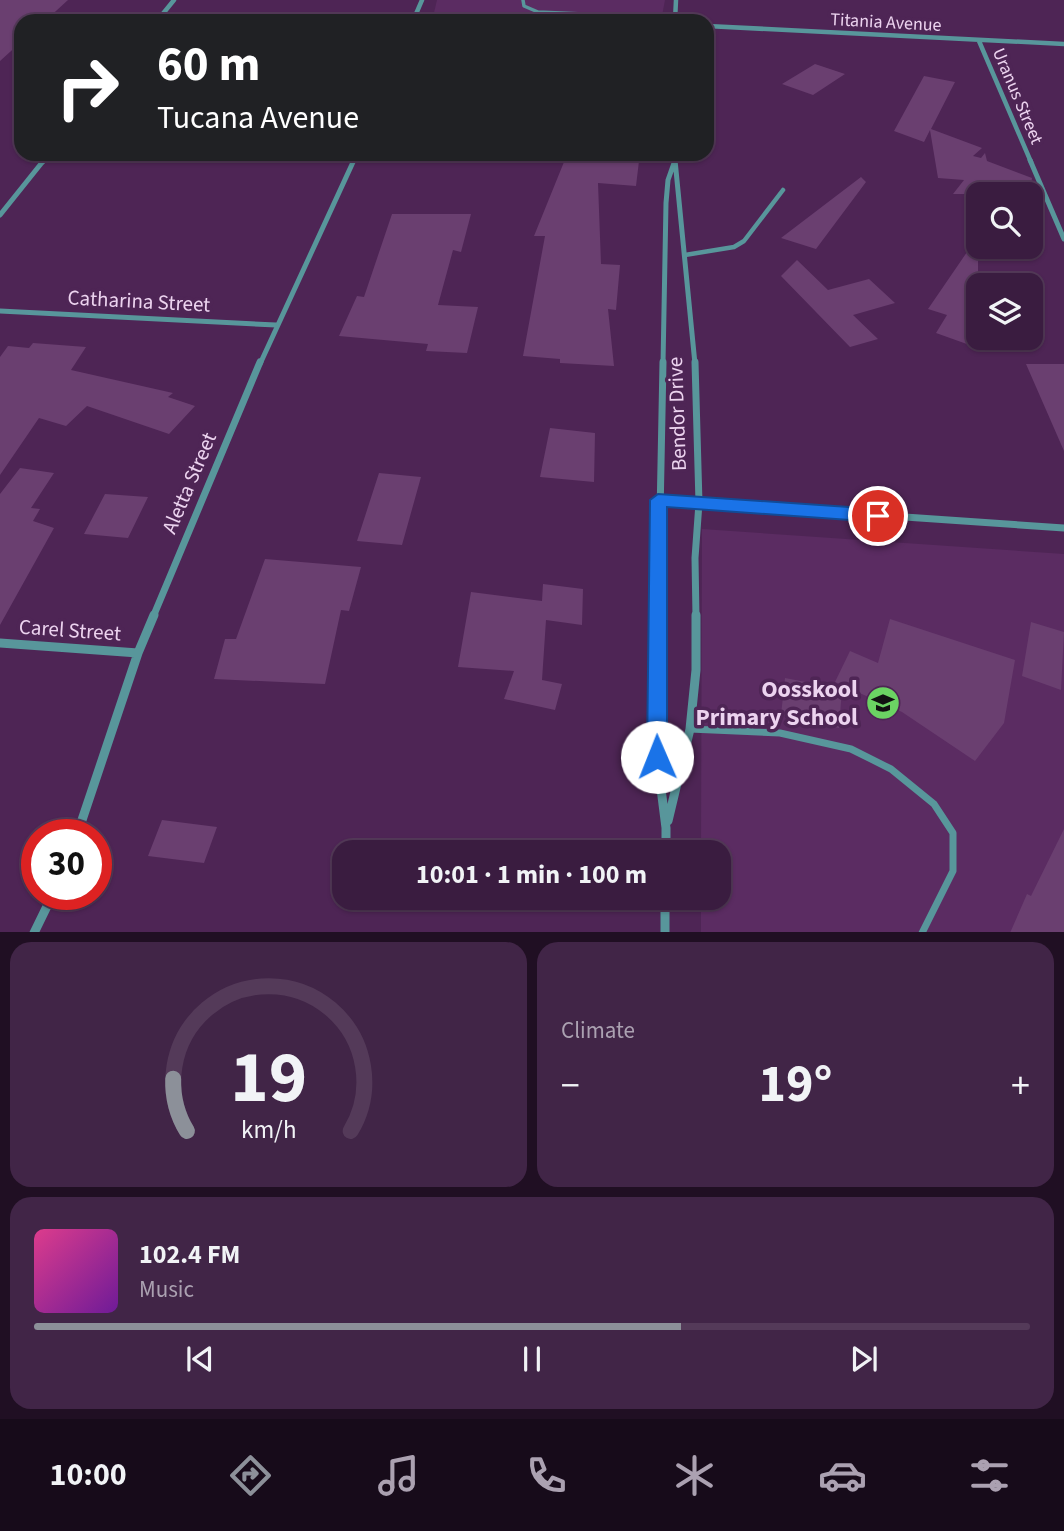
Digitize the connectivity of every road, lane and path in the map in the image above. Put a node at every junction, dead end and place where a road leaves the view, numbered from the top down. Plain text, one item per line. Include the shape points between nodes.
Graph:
1 (174, 0) edge
2 (523, 0) edge
3 (163, 14) edge
4 (572, 14) edge
5 (714, 26) edge
6 (979, 41) junction
7 (1064, 44) edge
8 (43, 161) edge
9 (354, 161) edge
10 (674, 163) joint
11 (783, 190) dead end
12 (0, 215) edge
13 (1064, 239) edge
14 (685, 255) junction
15 (0, 311) edge
16 (276, 326) junction
17 (658, 500) junction
18 (699, 503) junction
19 (1064, 528) edge
20 (0, 643) edge
21 (138, 653) junction
22 (690, 729) junction
23 (82, 819) edge
24 (666, 828) junction
25 (666, 840) edge
26 (45, 910) edge
27 (665, 910) edge
28 (34, 932) edge
29 (665, 932) edge
30 (922, 932) edge

1 - 3 street
2 - 4 lane via 524,6 538,12
5 - 6 street, Titania Avenue
6 - 7 street, Titania Avenue
6 - 13 street, Uranus Street
8 - 12 street
9 - 16 street, Aletta Street
10 - 14 street, Bendor Drive
10 - 17 street, Bendor Drive via 666,203
11 - 14 lane via 744,241 734,247
14 - 18 street, Bendor Drive via 695,357
15 - 16 street, Catharina Street
16 - 21 street, Aletta Street
17 - 18 street
17 - 24 street, Bendor Drive via 657,745
18 - 19 street
18 - 22 street, Bendor Drive via 696,670
20 - 21 street, Carel Street
21 - 23 street, Aletta Street
22 - 24 street, Bendor Drive
22 - 30 lane via 780,733 851,749 891,769 934,804 953,833 953,871
24 - 25 street, Bendor Drive
26 - 28 street
27 - 29 street

